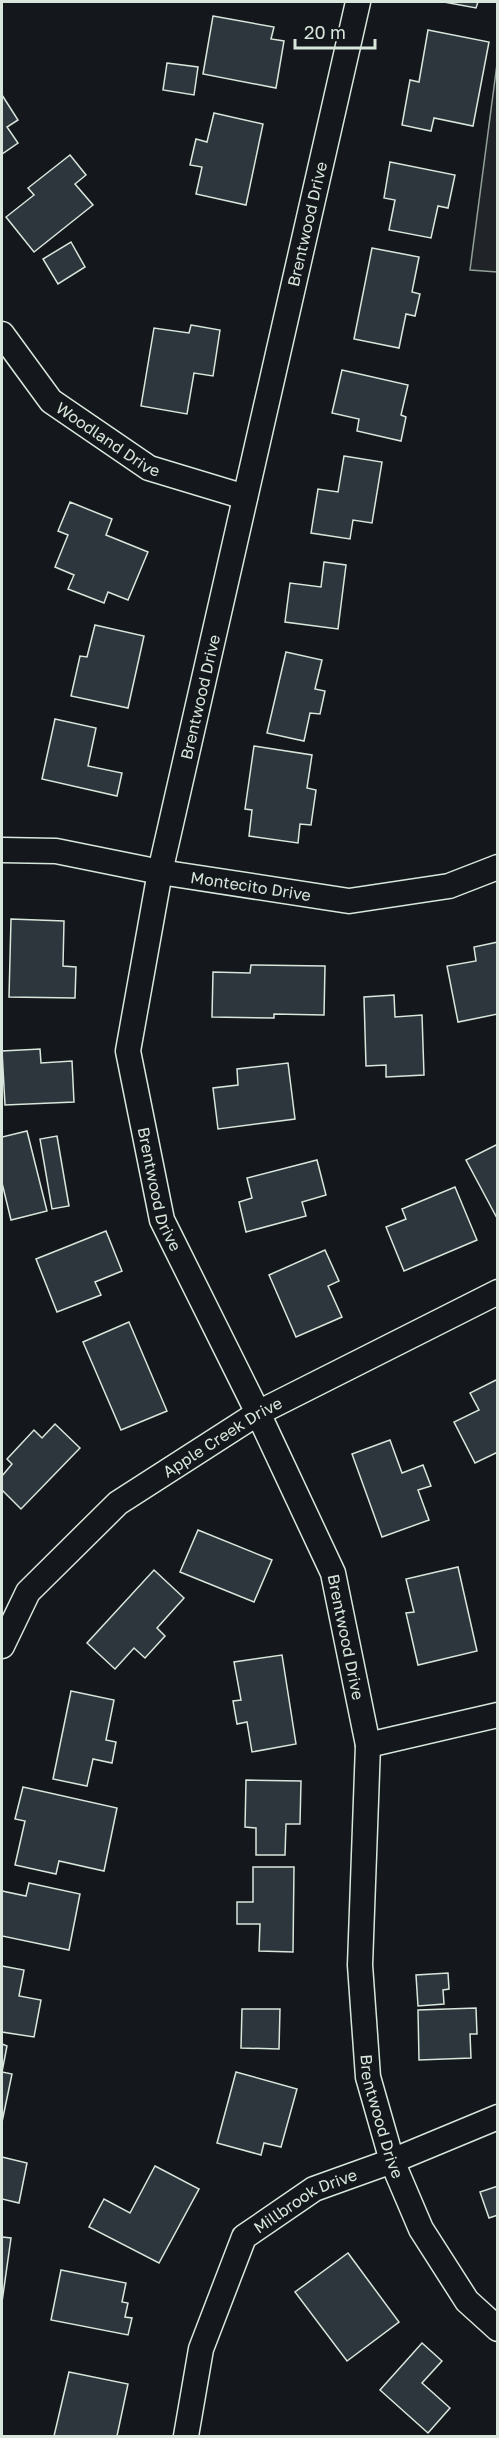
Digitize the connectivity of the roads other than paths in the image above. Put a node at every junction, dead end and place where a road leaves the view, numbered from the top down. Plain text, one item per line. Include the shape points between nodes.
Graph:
1 (358, 2) edge
2 (2, 334) edge
3 (245, 497) junction
4 (2, 850) edge
5 (498, 867) edge
6 (160, 872) junction
7 (498, 1292) edge
8 (258, 1413) junction
9 (2, 1646) edge
10 (498, 1715) edge
11 (368, 1745) junction
12 (498, 2117) edge
13 (392, 2161) junction
14 (498, 2329) edge
15 (186, 2436) edge

1 - 3 street, Brentwood Drive
2 - 3 street, Woodland Drive via 51,401 148,468
3 - 6 street, Brentwood Drive
4 - 6 street, Montecito Drive via 56,851
5 - 6 street, Montecito Drive via 449,886 349,901
6 - 8 street, Brentwood Drive via 128,1051 162,1220
7 - 8 street, Apple Creek Drive
8 - 9 street, Apple Creek Drive via 118,1503 28,1592
8 - 11 street, Brentwood Drive via 333,1574
10 - 11 street
11 - 13 street, Brentwood Drive via 360,1965 368,2077
12 - 13 street, Millbrook Drive
13 - 14 street, Brentwood Drive via 421,2229 467,2301
13 - 15 street, Millbrook Drive via 314,2188 244,2237 201,2349

